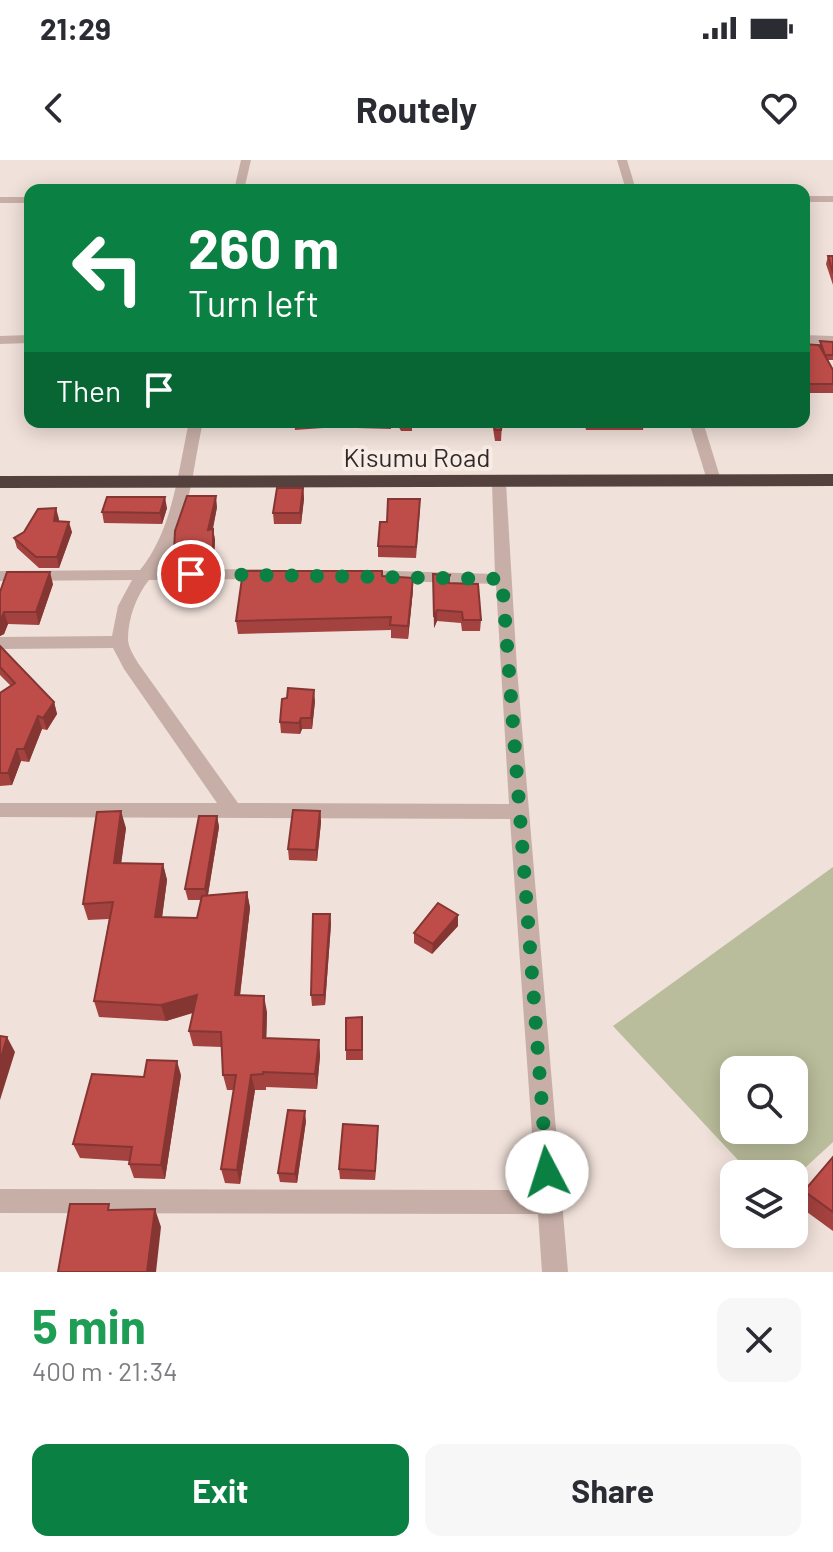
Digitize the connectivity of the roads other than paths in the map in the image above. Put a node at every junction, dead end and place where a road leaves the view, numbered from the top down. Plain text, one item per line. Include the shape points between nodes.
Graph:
1 (246, 160) edge
2 (622, 160) edge
3 (240, 184) edge
4 (629, 184) edge
5 (810, 199) edge
6 (833, 199) edge
7 (0, 200) edge
8 (24, 200) edge
9 (24, 339) edge
10 (810, 339) edge
11 (0, 340) edge
12 (833, 340) edge
13 (194, 428) edge
14 (698, 428) edge
15 (714, 480) junction
16 (833, 480) edge
17 (181, 481) junction
18 (0, 482) edge
19 (499, 483) junction
20 (147, 575) junction
21 (286, 575) edge
22 (345, 575) edge
23 (0, 576) edge
24 (502, 579) junction
25 (119, 642) junction
26 (0, 643) edge
27 (0, 810) edge
28 (233, 811) junction
29 (518, 812) junction
30 (0, 1201) edge
31 (549, 1202) junction
32 (555, 1272) edge

1 - 3 street
2 - 4 street
5 - 6 street
7 - 8 street
9 - 11 street
10 - 12 street
13 - 17 street
14 - 15 street
15 - 16 highway, Kisumu Road
15 - 19 highway, Kisumu Road
17 - 18 highway, Kisumu Road
17 - 19 highway, Kisumu Road
17 - 20 street via 171,533
19 - 24 street
20 - 21 street
20 - 23 street
20 - 25 street via 128,598
22 - 24 street
24 - 29 street
25 - 26 street
25 - 28 street
27 - 28 street
28 - 29 street
29 - 31 street
30 - 31 street
31 - 32 street

